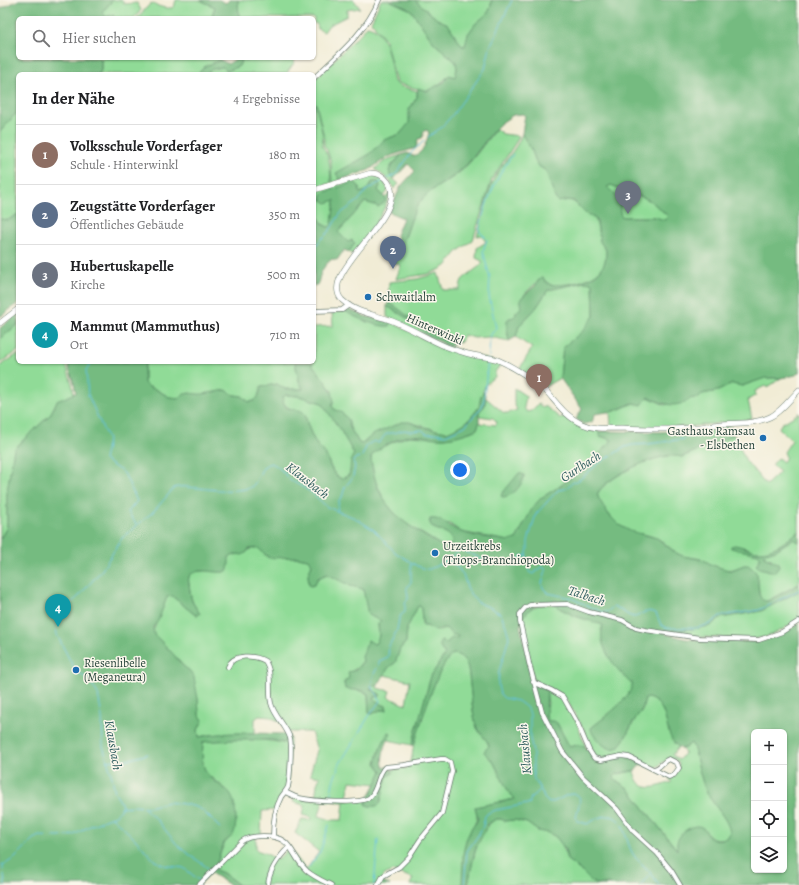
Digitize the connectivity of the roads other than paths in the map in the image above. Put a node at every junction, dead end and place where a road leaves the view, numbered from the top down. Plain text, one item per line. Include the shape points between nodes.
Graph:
1 (379, 0) edge
2 (316, 76) edge
3 (316, 189) edge
4 (349, 305) junction
5 (16, 311) edge
6 (316, 311) edge
7 (0, 324) edge
8 (799, 390) edge
9 (799, 621) edge
10 (228, 666) dead end
11 (533, 682) junction
12 (654, 769) junction
13 (286, 792) junction
14 (273, 836) junction
15 (289, 847) junction
16 (199, 885) edge
17 (268, 885) edge
18 (331, 885) edge
19 (378, 885) edge
20 (680, 885) edge

1 - 2 street via 360,32
3 - 4 street, Hinterwinkl via 371,173 384,177 391,188 392,198 387,210 369,238 348,262 338,285 339,296
4 - 6 street via 342,310
4 - 8 street, Hinterwinkl via 364,313 394,322 448,348 499,360 539,385 576,421 593,428 684,428 744,423 774,414
5 - 7 street
9 - 11 street via 782,632 759,640 700,638 636,628 622,620 567,604 530,605 522,610 519,617
10 - 13 street via 232,661 245,656 267,662 271,705 290,738 290,771
11 - 12 street via 563,697 594,758 601,760 629,757
11 - 20 street via 547,723 567,758 617,809 633,831 657,853 672,870
12 - 12 street via 670,777 679,768 677,763 669,759
13 - 14 street via 280,799 274,815
13 - 19 street via 308,800 362,800 371,795 386,767 441,759 450,762 452,775 442,813 422,836 409,858 383,876
14 - 15 street via 283,839
14 - 16 street via 254,836 242,841
15 - 17 street via 269,874
15 - 18 street via 306,870

